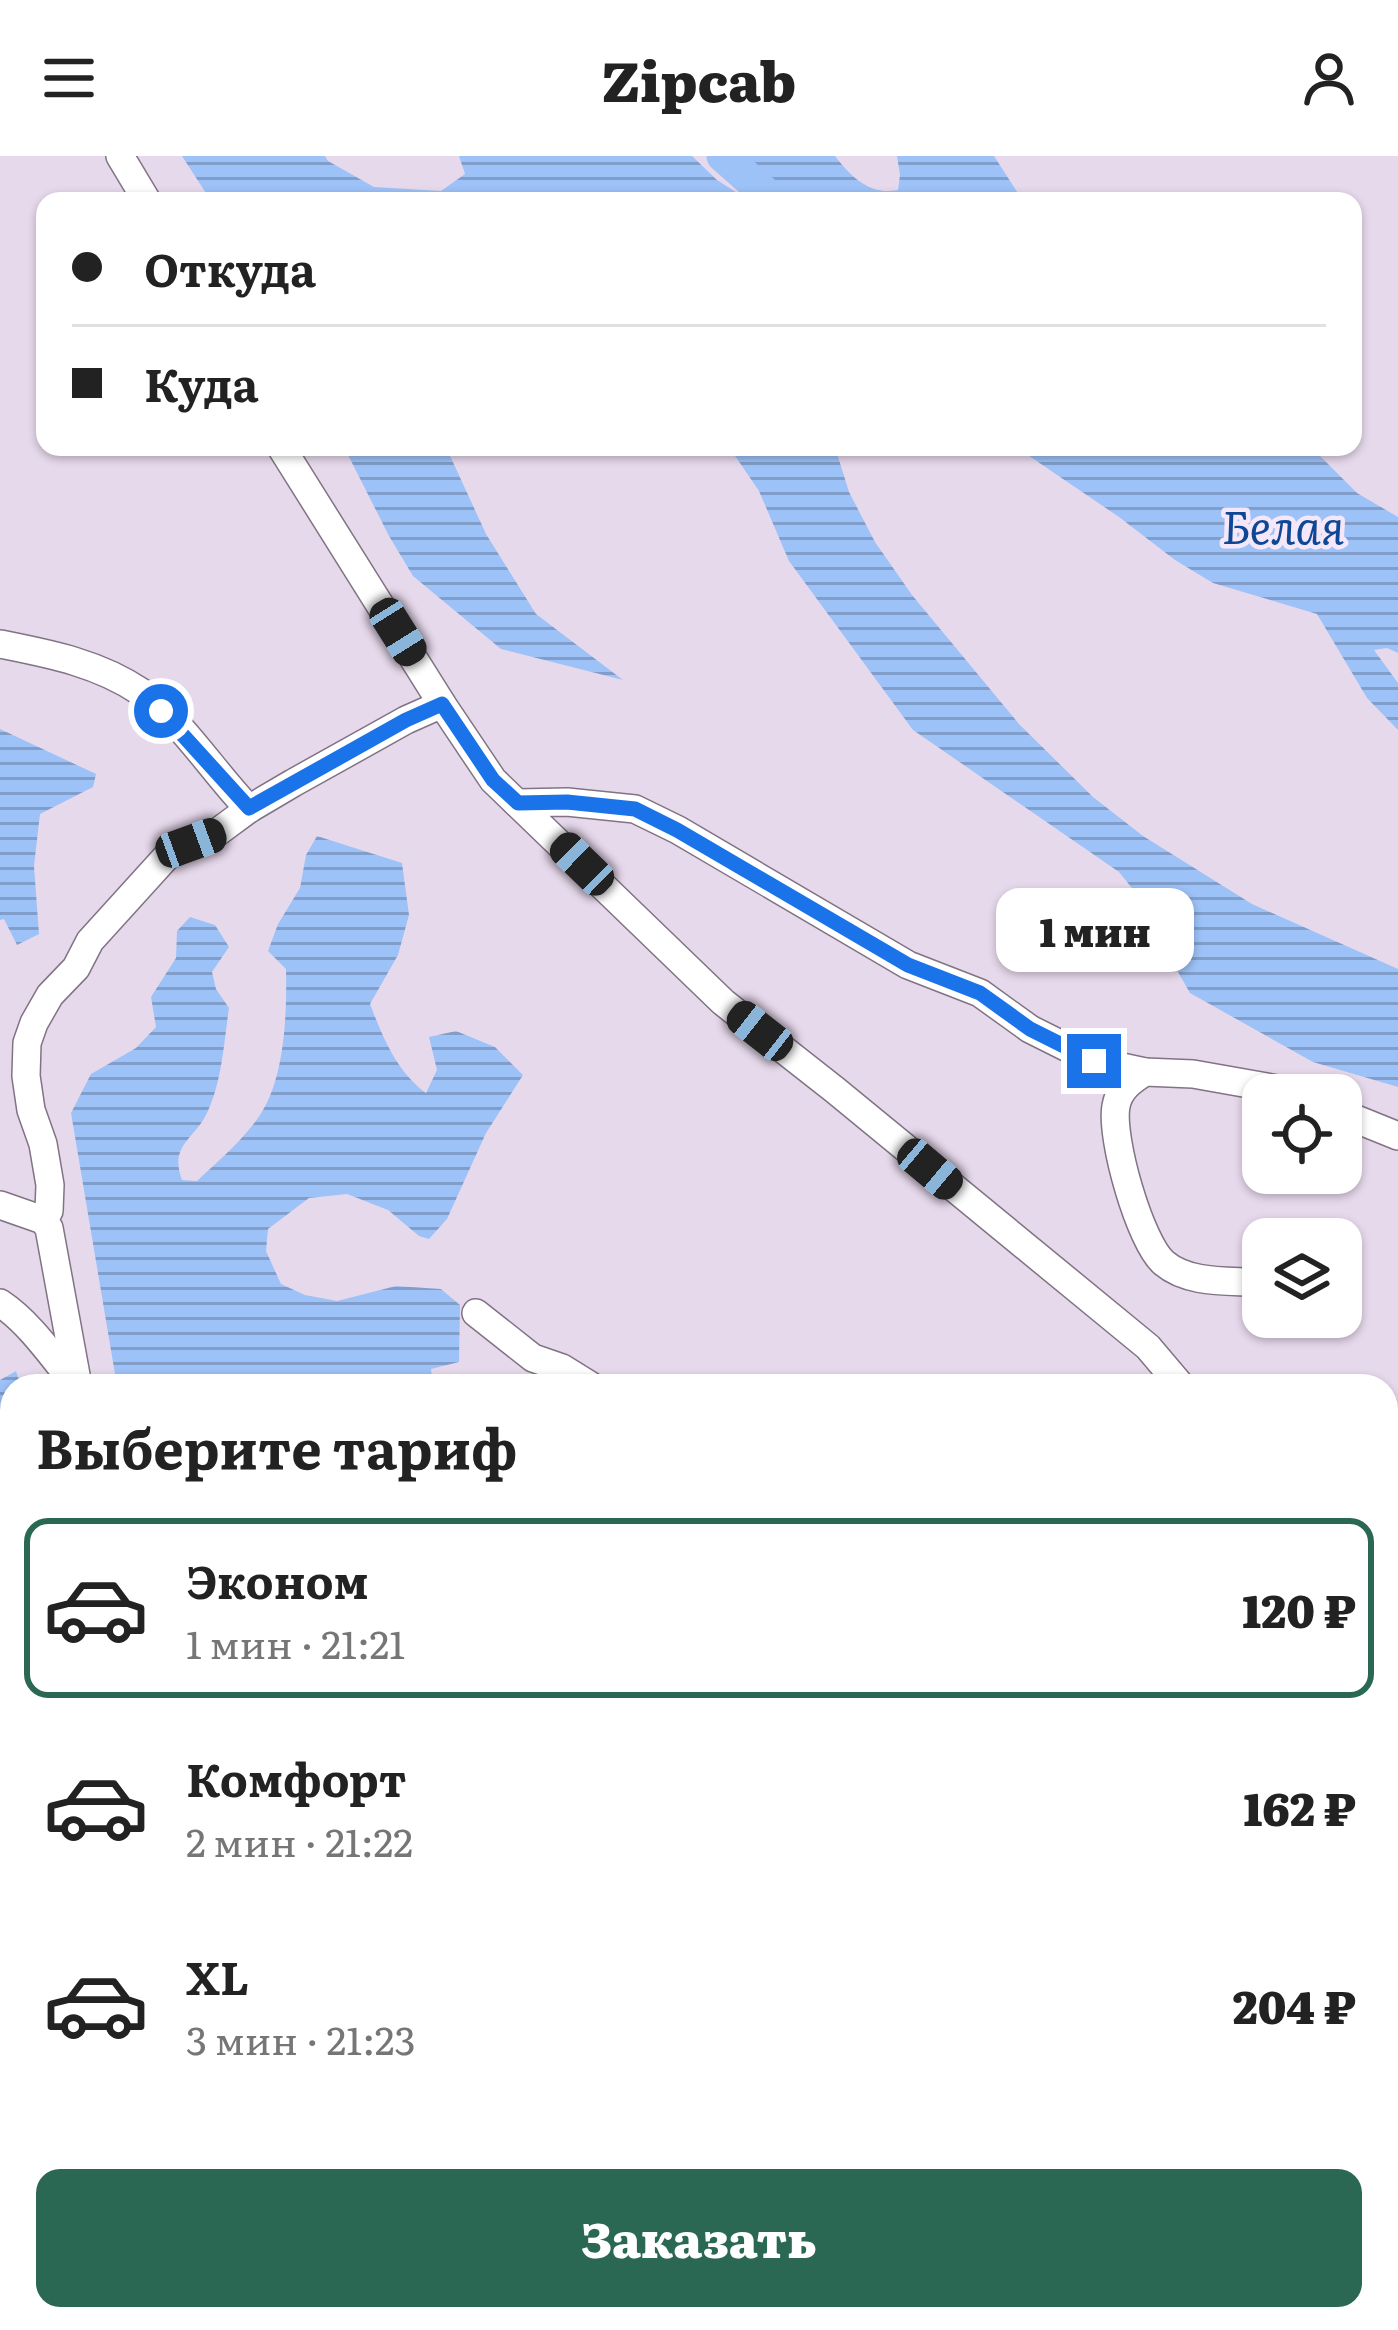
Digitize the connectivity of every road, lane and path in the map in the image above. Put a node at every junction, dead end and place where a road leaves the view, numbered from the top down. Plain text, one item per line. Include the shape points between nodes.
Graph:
1 (121, 156) edge
2 (142, 192) edge
3 (287, 456) edge
4 (0, 644) edge
5 (442, 704) junction
6 (518, 803) junction
7 (249, 808) junction
8 (1145, 1072) junction
9 (1242, 1083) edge
10 (1362, 1121) edge
11 (1398, 1136) edge
12 (0, 1205) edge
13 (43, 1220) junction
14 (1242, 1282) edge
15 (0, 1303) edge
16 (476, 1313) dead end
17 (68, 1374) edge
18 (76, 1374) edge
19 (572, 1374) edge
20 (1171, 1374) edge

1 - 2 lane
3 - 5 lane
4 - 7 lane via 67,657 143,694
5 - 6 lane
5 - 7 lane
6 - 8 lane via 635,809 908,965 980,993 1030,1029 1094,1061
6 - 20 lane via 723,1002 1148,1347
7 - 13 lane via 154,868 90,940 34,1023 26,1076 50,1185
8 - 9 lane
8 - 14 lane via 1126,1084 1116,1105 1116,1139 1147,1242 1165,1264 1198,1279
10 - 11 lane
12 - 13 lane
13 - 18 lane
15 - 17 lane
16 - 19 lane via 533,1358

